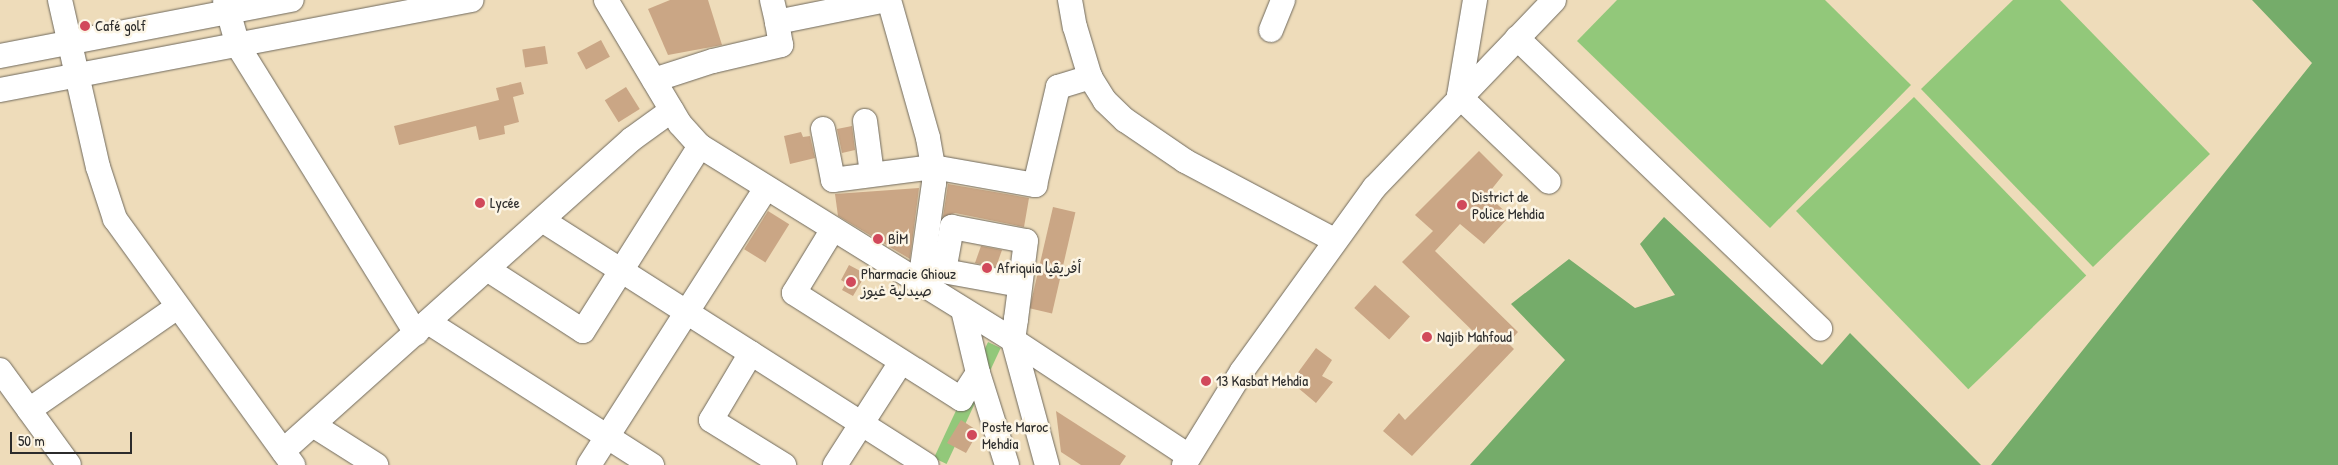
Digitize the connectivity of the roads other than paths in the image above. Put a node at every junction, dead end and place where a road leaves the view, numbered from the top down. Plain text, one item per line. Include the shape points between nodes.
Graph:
1 (60, 0) edge
2 (292, 0) edge
3 (471, 0) edge
4 (606, 0) edge
5 (887, 0) edge
6 (1070, 0) edge
7 (1283, 0) edge
8 (1554, 0) edge
9 (1471, 2) edge
10 (226, 6) edge
11 (827, 6) edge
12 (774, 11) edge
13 (1271, 30) dead end
14 (1516, 38) junction
15 (70, 43) junction
16 (238, 46) junction
17 (0, 56) edge
18 (78, 75) junction
19 (1090, 77) junction
20 (654, 80) junction
21 (0, 90) edge
22 (1460, 96) junction
23 (672, 110) junction
24 (865, 121) dead end
25 (823, 129) dead end
26 (700, 146) junction
27 (933, 167) junction
28 (872, 174) junction
29 (1549, 182) dead end
30 (766, 188) junction
31 (542, 220) junction
32 (832, 229) junction
33 (1334, 240) junction
34 (487, 269) junction
35 (621, 271) junction
36 (932, 281) junction
37 (1020, 286) junction
38 (177, 307) junction
39 (963, 310) junction
40 (686, 312) junction
41 (422, 328) junction
42 (1820, 329) dead end
43 (1013, 340) junction
44 (751, 353) junction
45 (901, 362) junction
46 (0, 370) edge
47 (978, 373) junction
48 (30, 410) junction
49 (313, 424) junction
50 (861, 426) junction
51 (608, 437) junction
52 (288, 458) edge
53 (1187, 460) edge
54 (69, 465) edge
55 (376, 465) edge
56 (589, 465) edge
57 (652, 465) edge
58 (784, 465) edge
59 (835, 465) edge
60 (926, 465) edge
61 (1008, 465) edge
62 (1047, 465) edge

1 - 15 street
2 - 10 street
3 - 16 street
4 - 20 street
5 - 11 street
5 - 27 street via 928,138
6 - 19 street
7 - 13 street
8 - 14 street
9 - 22 street
10 - 15 street
10 - 16 street
11 - 12 street
12 - 20 street via 781,45 713,61
14 - 22 street
14 - 42 street
15 - 17 street
15 - 18 street
16 - 18 street
16 - 41 street
18 - 21 street
18 - 38 street via 98,167 115,220
19 - 27 street via 1058,87 1035,186
19 - 33 street via 1105,101 1150,138 1185,161
20 - 23 street
22 - 29 street
22 - 33 street via 1374,188
23 - 26 street via 688,135
23 - 31 street via 632,139
24 - 28 street
25 - 28 street via 833,180
26 - 30 street
26 - 35 street
27 - 28 street
27 - 36 street
30 - 32 street
30 - 40 street
31 - 34 street
31 - 35 street
32 - 36 street
32 - 45 street via 794,293
33 - 53 street via 1242,370
34 - 35 street via 583,331
34 - 41 street
35 - 40 street
36 - 37 street
36 - 37 street via 952,227 1026,241
36 - 39 street
37 - 43 street
38 - 48 street
38 - 52 street
39 - 43 street
39 - 47 street
40 - 44 street
40 - 51 street
41 - 49 street
41 - 51 street
43 - 53 street
43 - 62 street
44 - 50 street
44 - 58 street via 711,420
45 - 47 street via 961,400
45 - 50 street
46 - 48 street
47 - 61 street
48 - 54 street
49 - 52 street
49 - 55 street
50 - 59 street
50 - 60 street
51 - 56 street
51 - 57 street

